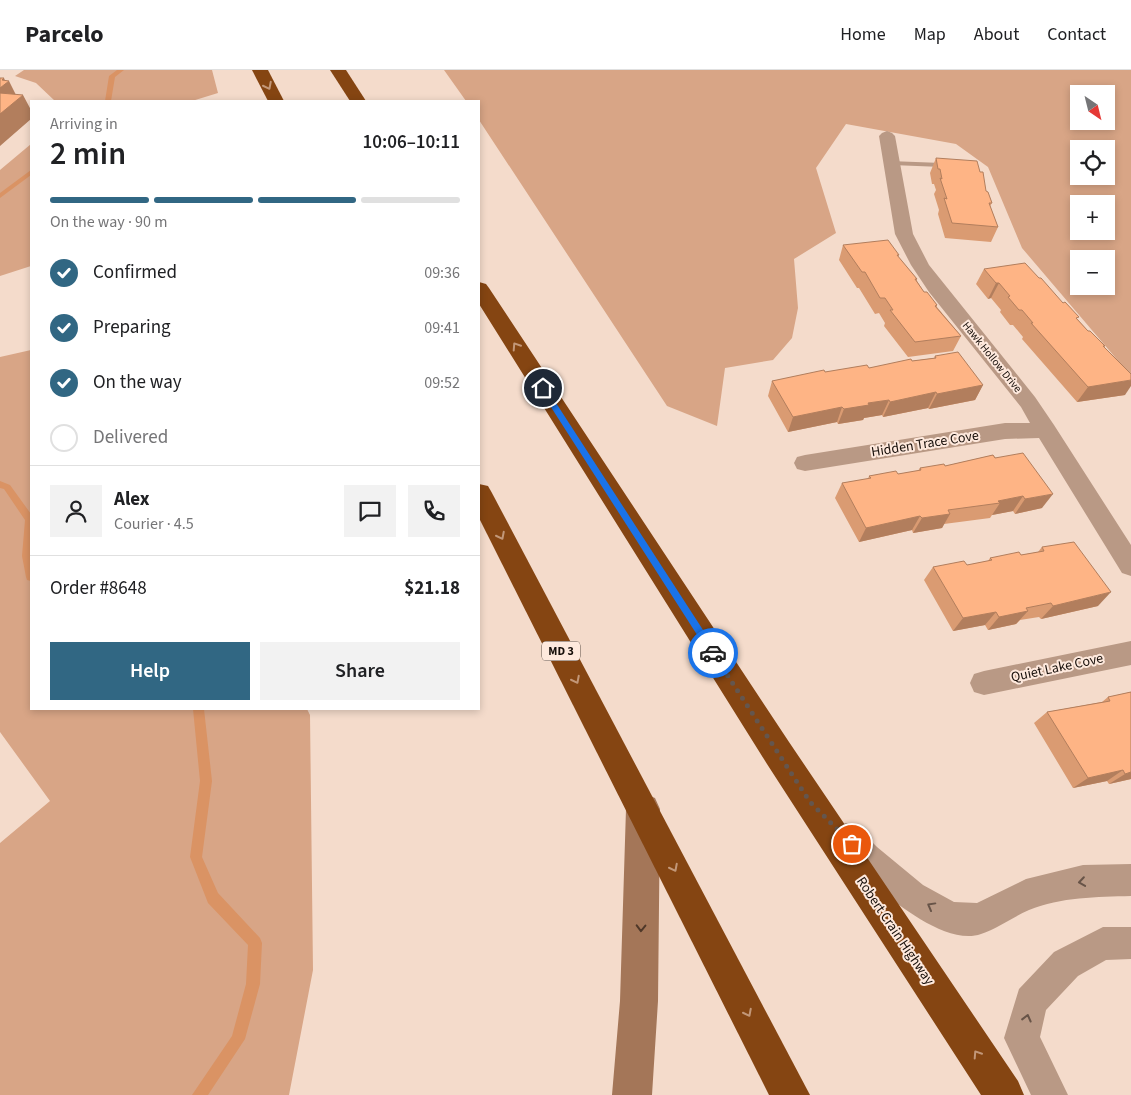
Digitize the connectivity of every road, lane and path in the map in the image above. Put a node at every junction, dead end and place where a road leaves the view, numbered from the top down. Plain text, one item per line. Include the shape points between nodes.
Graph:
1 (260, 70) edge
2 (331, 70) edge
3 (338, 70) edge
4 (356, 97) edge
5 (275, 100) edge
6 (887, 136) dead end
7 (892, 163) junction
8 (942, 165) edge
9 (480, 290) edge
10 (1046, 430) junction
11 (805, 463) dead end
12 (480, 495) edge
13 (1131, 566) edge
14 (1131, 653) edge
15 (984, 684) dead end
16 (810, 802) junction
17 (643, 810) junction
18 (1131, 880) edge
19 (1131, 943) edge
20 (632, 1095) edge
21 (790, 1095) edge
22 (1004, 1095) edge
23 (1050, 1095) edge

1 -> 5 highway
2 - 4 highway
3 - 4 highway
6 - 7 street, Hawk Hollow Drive
7 - 8 lane
7 - 10 street, Hawk Hollow Drive via 904,234 911,248 936,288 1028,402
16 -> 9 highway, Robert Crain Highway
10 - 11 street, Hidden Trace Cove via 1005,432
10 - 13 street, Hawk Hollow Drive
12 -> 17 highway, MD 3
14 - 15 street, Quiet Lake Cove
18 -> 16 street via 1083,882 1026,894 979,919 951,918 912,896 866,858
22 -> 16 highway, Robert Crain Highway
17 -> 20 street via 639,1001
17 -> 21 highway, MD 3
23 -> 19 street via 1022,1038 1031,1001 1066,964 1103,944

